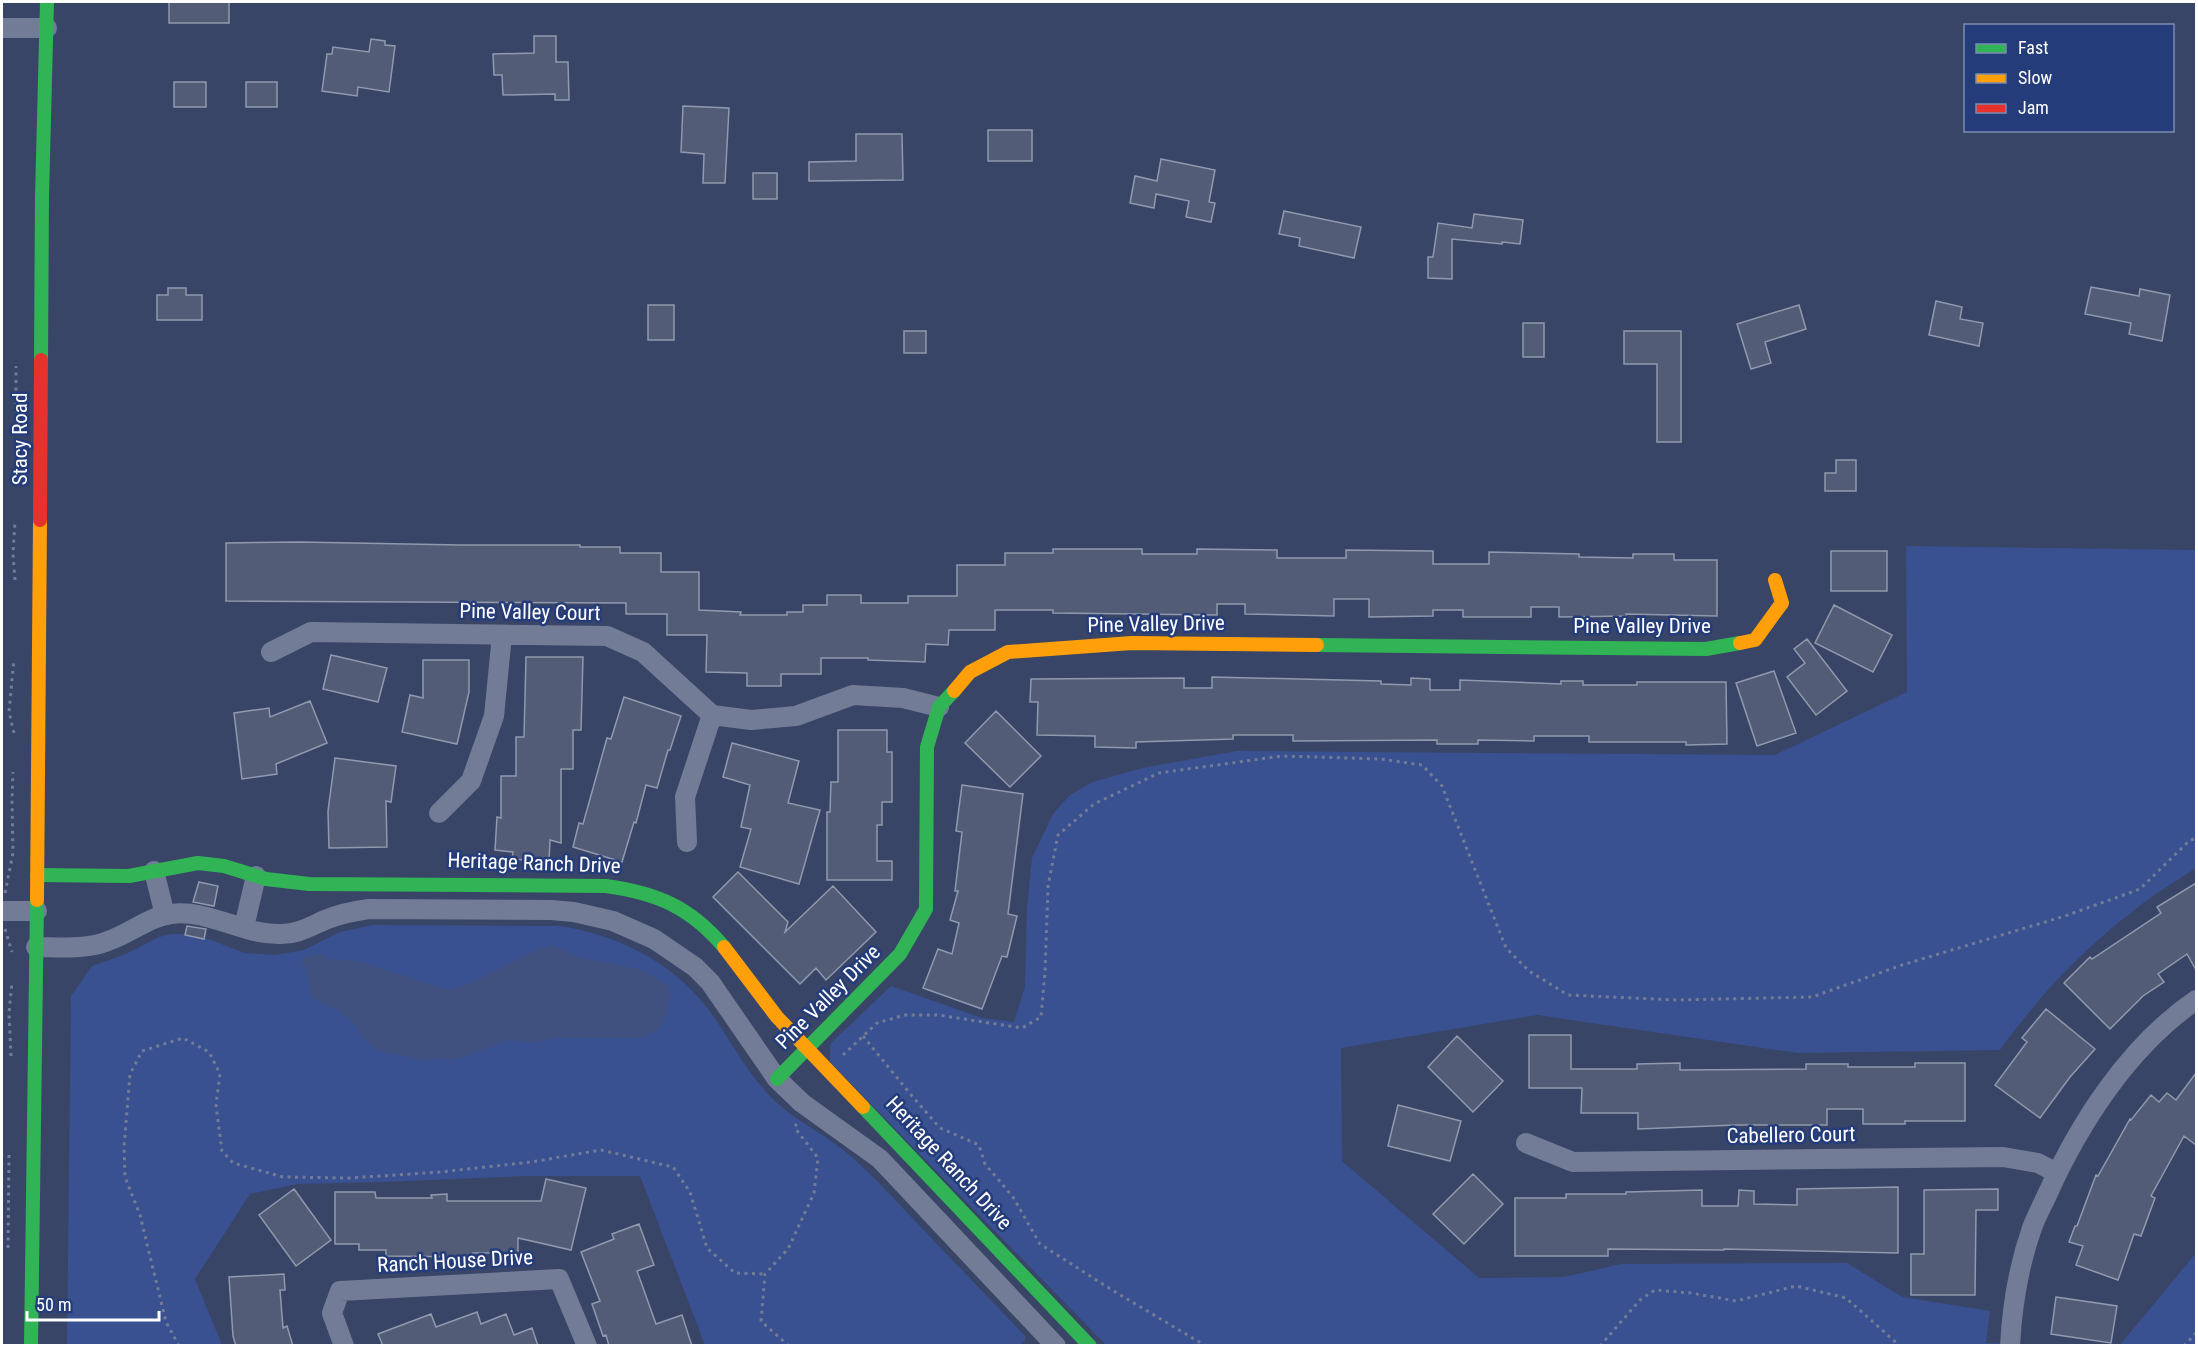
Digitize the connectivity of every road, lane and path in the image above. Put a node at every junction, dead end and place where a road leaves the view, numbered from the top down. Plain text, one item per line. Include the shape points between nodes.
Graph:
1 (47, 2) edge
2 (2, 28) edge
3 (46, 28) junction
4 (1775, 580) dead end
5 (502, 635) junction
6 (271, 652) dead end
7 (939, 707) junction
8 (712, 715) junction
9 (439, 813) dead end
10 (2196, 838) edge
11 (687, 842) dead end
12 (154, 871) junction
13 (37, 875) junction
14 (256, 876) junction
15 (2, 910) edge
16 (37, 910) junction
17 (165, 915) junction
18 (244, 927) junction
19 (36, 947) junction
20 (2196, 1000) edge
21 (863, 1035) junction
22 (806, 1050) junction
23 (830, 1073) junction
24 (777, 1079) junction
25 (802, 1103) junction
26 (1526, 1143) dead end
27 (2057, 1173) junction
28 (765, 1274) junction
29 (1074, 1330) junction
30 (2196, 1333) edge
31 (31, 1346) edge
32 (178, 1346) edge
33 (344, 1346) edge
34 (587, 1346) edge
35 (789, 1346) edge
36 (1056, 1346) edge
37 (1090, 1346) edge
38 (1206, 1346) edge
39 (1600, 1346) edge
40 (1900, 1346) edge
41 (2010, 1346) edge
42 (2184, 1346) edge

1 - 3 street, Stacy Road
2 - 3 street
3 - 13 street, Stacy Road
4 - 7 street, Pine Valley Drive via 1782,603 1755,640 1706,649 1132,643 1031,650 1008,652 970,672
5 - 6 street, Pine Valley Court via 311,632
5 - 8 street, Pine Valley Court via 607,636 643,652
5 - 9 street via 494,716 471,781
7 - 8 street via 903,698 854,695 796,716 751,720
7 - 22 street, Pine Valley Drive via 927,747 926,909 900,954
8 - 11 street via 685,797
10 - 21 path via 2140,889 1812,997 1677,1000 1568,994 1529,971 1506,948 1442,786 1422,765 1382,759 1282,756 1159,773 1094,804 1058,835 1048,886 1041,1017 1022,1028 938,1015 905,1015 877,1023
12 - 13 street, Heritage Ranch Drive via 129,876
12 - 14 street, Heritage Ranch Drive via 198,863
12 - 17 street
13 - 16 street, Stacy Road
14 - 18 street
14 - 22 street, Heritage Ranch Drive via 320,884 593,885 643,893 675,905 706,927
15 - 16 street
16 - 19 street, Stacy Road
17 - 18 street via 194,914
17 - 19 street via 94,945
18 - 24 street via 288,934 340,914 369,909 550,910 598,916 654,939 695,967 724,1001
19 - 31 street, Stacy Road
20 - 27 street via 2166,1024 2114,1081
21 - 23 path
21 - 38 path via 940,1128 979,1145 985,1164 1013,1197 1040,1244
22 - 23 street, Heritage Ranch Drive
22 - 24 street, Pine Valley Drive
23 - 29 street, Heritage Ranch Drive
24 - 25 street
25 - 28 path via 795,1128 818,1158 814,1193 788,1249
25 - 36 street via 880,1159
26 - 27 street, Cabellero Court via 1574,1162 2003,1157 2038,1163
27 - 41 street via 2032,1227 2015,1299
28 - 32 path via 735,1273 707,1248 690,1192 673,1167 601,1150 451,1171 349,1178 283,1177 233,1163 222,1151 216,1105 220,1074 209,1052 183,1038 142,1051 130,1074 124,1148 125,1177 140,1215 166,1322
28 - 35 path via 761,1321
29 - 36 street
29 - 37 street, Heritage Ranch Drive
30 - 42 path
33 - 34 street, Ranch House Drive via 332,1313 340,1291 559,1279
39 - 40 path via 1640,1300 1655,1290 1736,1301 1796,1286 1846,1298

